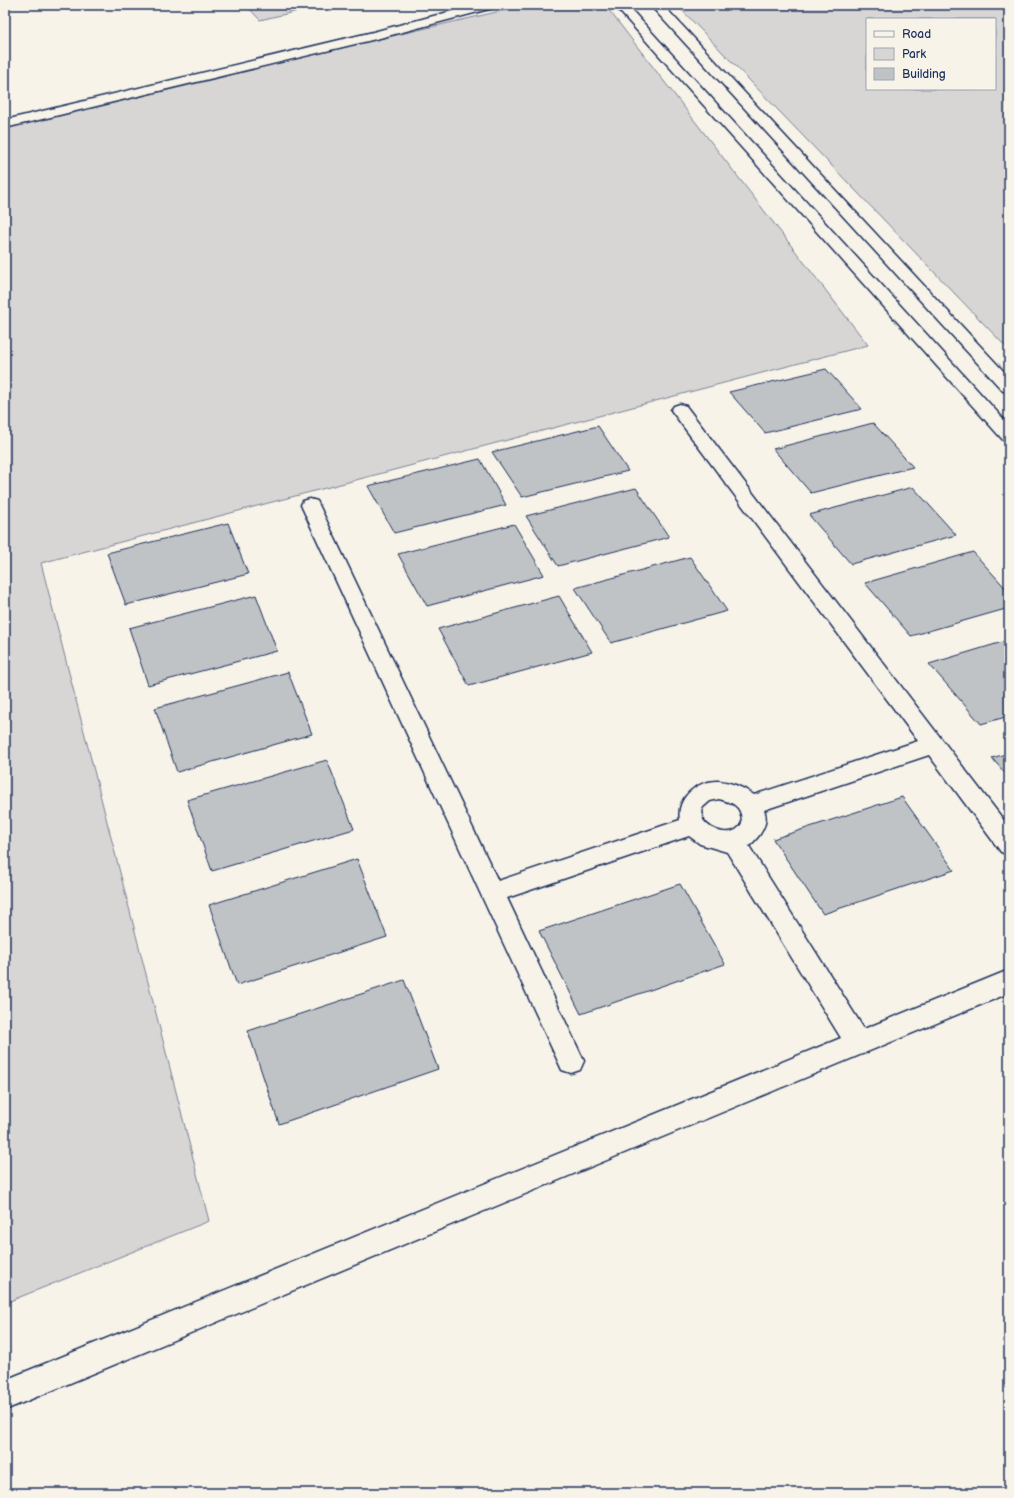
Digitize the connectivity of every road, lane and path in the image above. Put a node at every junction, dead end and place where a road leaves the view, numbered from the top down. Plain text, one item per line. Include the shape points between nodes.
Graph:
1 (489, 5) edge
2 (620, 5) edge
3 (656, 5) edge
4 (5, 124) edge
5 (1009, 387) edge
6 (680, 410) dead end
7 (1009, 436) edge
8 (310, 505) dead end
9 (933, 745) junction
10 (751, 805) junction
11 (694, 825) junction
12 (733, 841) junction
13 (1009, 845) edge
14 (492, 893) junction
15 (1009, 981) edge
16 (858, 1043) junction
17 (571, 1061) dead end
18 (5, 1395) edge

1 - 4 street via 368,37
2 - 7 street
3 - 5 street
6 - 9 street
8 - 14 street
9 - 10 street
9 - 13 street
10 - 11 street via 730,791 709,791 701,794 691,808 690,817
10 - 12 street via 755,818 754,827 740,840
11 - 12 street via 708,838 718,842
11 - 14 street
12 - 16 street
14 - 17 street
15 - 16 street
16 - 18 street

